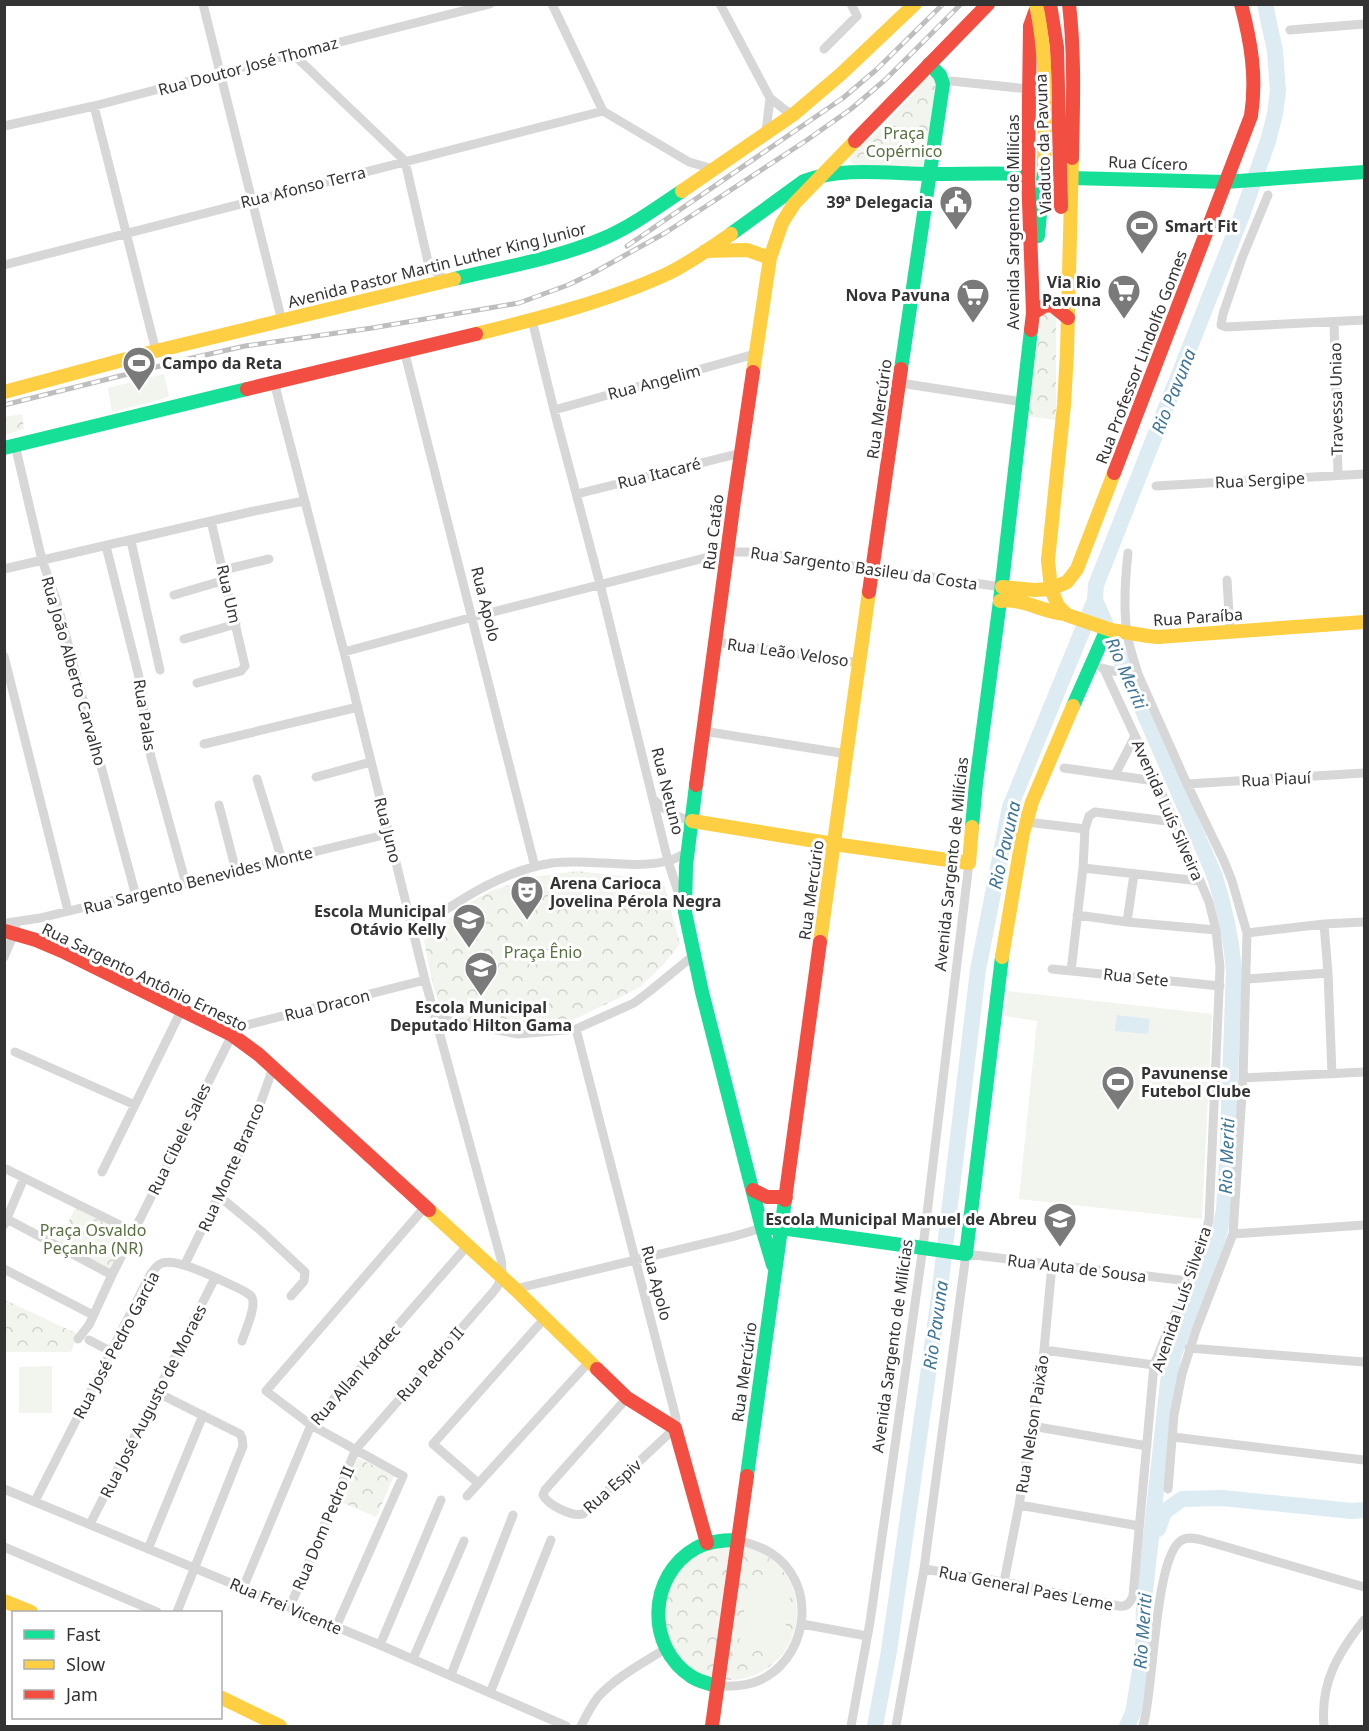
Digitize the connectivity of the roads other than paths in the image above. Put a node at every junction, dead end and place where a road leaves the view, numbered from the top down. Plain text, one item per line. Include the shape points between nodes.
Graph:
1 (203, 4) edge
2 (490, 4) edge
3 (552, 4) edge
4 (720, 4) edge
5 (851, 4) edge
6 (915, 4) edge
7 (988, 4) edge
8 (1038, 4) edge
9 (1050, 4) edge
10 (1069, 4) edge
11 (1241, 4) edge
12 (1365, 24) edge
13 (1290, 30) dead end
14 (825, 49) dead end
15 (293, 54) junction
16 (929, 64) junction
17 (220, 73) junction
18 (951, 81) dead end
19 (1029, 89) junction
20 (771, 98) junction
21 (94, 106) junction
22 (603, 111) junction
23 (794, 114) junction
24 (4, 126) edge
25 (766, 132) junction
26 (405, 161) junction
27 (689, 162) junction
28 (712, 169) junction
29 (1365, 172) edge
30 (823, 174) junction
31 (929, 174) junction
32 (1028, 174) junction
33 (1065, 175) junction
34 (700, 178) junction
35 (1230, 182) junction
36 (1268, 195) dead end
37 (253, 200) junction
38 (126, 232) junction
39 (705, 251) junction
40 (770, 258) junction
41 (4, 265) edge
42 (429, 266) junction
43 (448, 282) junction
44 (1032, 285) junction
45 (429, 286) junction
46 (1033, 313) junction
47 (1068, 318) junction
48 (532, 320) junction
49 (1365, 320) edge
50 (282, 321) junction
51 (1335, 322) junction
52 (404, 350) junction
53 (156, 351) junction
54 (755, 354) junction
55 (274, 382) junction
56 (900, 383) junction
57 (4, 392) edge
58 (1023, 402) junction
59 (554, 410) junction
60 (10, 447) edge
61 (741, 453) junction
62 (1365, 474) edge
63 (1338, 475) junction
64 (1156, 486) dead end
65 (577, 494) junction
66 (304, 501) junction
67 (211, 521) junction
68 (131, 541) junction
69 (106, 546) junction
70 (728, 552) junction
71 (1128, 553) dead end
72 (269, 559) dead end
73 (42, 560) junction
74 (872, 568) junction
75 (4, 569) edge
76 (223, 570) junction
77 (225, 580) junction
78 (1227, 580) dead end
79 (600, 584) junction
80 (1051, 589) junction
81 (1001, 594) junction
82 (174, 595) dead end
83 (1065, 614) junction
84 (473, 617) junction
85 (1365, 622) edge
86 (236, 624) junction
87 (1104, 630) junction
88 (1230, 631) junction
89 (1127, 635) junction
90 (184, 639) dead end
91 (716, 642) junction
92 (344, 652) junction
93 (4, 656) edge
94 (860, 663) junction
95 (1102, 663) junction
96 (160, 670) dead end
97 (1136, 673) junction
98 (197, 683) dead end
99 (358, 708) junction
100 (703, 731) junction
101 (1135, 736) junction
102 (204, 744) dead end
103 (847, 754) junction
104 (371, 762) junction
105 (1064, 768) dead end
106 (1365, 773) edge
107 (1115, 775) junction
108 (316, 777) dead end
109 (257, 779) dead end
110 (1155, 781) junction
111 (1187, 784) junction
112 (653, 799) junction
113 (219, 805) dead end
114 (692, 821) junction
115 (1027, 822) junction
116 (1175, 822) junction
117 (1085, 829) junction
118 (388, 834) junction
119 (834, 844) junction
120 (688, 852) junction
121 (282, 860) junction
122 (668, 861) junction
123 (969, 863) junction
124 (535, 867) junction
125 (1083, 868) junction
126 (236, 871) junction
127 (1134, 874) junction
128 (1200, 881) junction
129 (186, 884) junction
130 (136, 896) junction
131 (68, 911) junction
132 (685, 912) junction
133 (1077, 915) junction
134 (1127, 922) junction
135 (1365, 922) edge
136 (1324, 924) junction
137 (9, 927) edge
138 (1216, 930) junction
139 (413, 931) junction
140 (1248, 933) junction
141 (694, 955) junction
142 (4, 957) edge
143 (1052, 969) dead end
144 (1071, 971) junction
145 (1328, 973) junction
146 (1247, 979) junction
147 (425, 980) junction
148 (1220, 986) junction
149 (182, 1011) junction
150 (436, 1018) junction
151 (576, 1029) junction
152 (232, 1035) junction
153 (15, 1052) dead end
154 (273, 1068) junction
155 (1365, 1072) edge
156 (1332, 1074) junction
157 (1243, 1078) junction
158 (135, 1105) junction
159 (6, 1169) dead end
160 (102, 1172) dead end
161 (24, 1178) junction
162 (753, 1190) junction
163 (219, 1196) junction
164 (786, 1197) junction
165 (425, 1207) junction
166 (6, 1222) edge
167 (1365, 1225) edge
168 (762, 1228) junction
169 (781, 1228) junction
170 (134, 1232) junction
171 (1233, 1234) junction
172 (468, 1245) junction
173 (925, 1248) junction
174 (962, 1253) junction
175 (634, 1261) junction
176 (185, 1264) junction
177 (1052, 1265) junction
178 (4, 1269) edge
179 (775, 1270) junction
180 (112, 1275) junction
181 (502, 1277) junction
182 (215, 1278) junction
183 (1188, 1281) junction
184 (515, 1289) junction
185 (291, 1296) dead end
186 (93, 1315) junction
187 (544, 1319) junction
188 (78, 1339) dead end
189 (89, 1340) dead end
190 (242, 1341) dead end
191 (1189, 1348) junction
192 (1044, 1350) junction
193 (112, 1352) junction
194 (589, 1362) junction
195 (1365, 1362) edge
196 (1154, 1365) junction
197 (158, 1393) junction
198 (627, 1398) junction
199 (203, 1415) junction
200 (310, 1425) junction
201 (1032, 1426) junction
202 (675, 1428) junction
203 (1173, 1437) junction
204 (1147, 1446) junction
205 (356, 1449) junction
206 (1365, 1460) edge
207 (478, 1483) junction
208 (4, 1489) edge
209 (1168, 1489) dead end
210 (467, 1496) dead end
211 (441, 1500) dead end
212 (35, 1501) junction
213 (1019, 1505) junction
214 (513, 1515) dead end
215 (90, 1524) junction
216 (1139, 1526) junction
217 (550, 1540) dead end
218 (737, 1540) junction
219 (464, 1541) dead end
220 (707, 1544) junction
221 (4, 1547) edge
222 (148, 1548) junction
223 (194, 1568) junction
224 (924, 1569) junction
225 (1004, 1582) junction
226 (1365, 1587) edge
227 (243, 1588) junction
228 (4, 1601) edge
229 (1128, 1604) joint
230 (290, 1607) junction
231 (29, 1611) edge
232 (154, 1611) edge
233 (177, 1611) edge
234 (1365, 1620) edge
235 (802, 1624) junction
236 (336, 1627) junction
237 (867, 1636) junction
238 (380, 1645) junction
239 (665, 1649) junction
240 (413, 1659) junction
241 (451, 1675) junction
242 (718, 1686) junction
243 (490, 1693) junction
244 (222, 1698) edge
245 (280, 1726) edge
246 (566, 1726) edge
247 (581, 1726) edge
248 (712, 1726) edge
249 (851, 1726) edge
250 (896, 1726) edge
251 (1143, 1726) edge
252 (1324, 1726) edge

1 - 17 street
2 - 15 street, Rua Doutor José Thomaz
3 - 22 street
4 - 20 street
5 - 14 street via 857,16
6 - 23 main road, Avenida Pastor Martin Luther King Junior
7 - 16 main road
8 - 19 main road, Avenida Sargento de Milícias via 1030,26
8 - 44 main road, Viaduto da Pavuna, bridge via 1046,62 1044,170
9 - 33 main road, Viaduto da Pavuna via 1057,47
10 - 33 main road via 1074,65
11 - 35 main road, Rua Professor Lindolfo Gomes via 1252,52 1254,103
12 - 13 street
15 - 17 street, Rua Doutor José Thomaz
15 - 26 street
16 - 30 main road
16 - 31 main road, Rua Mercúrio via 943,84
17 - 21 street, Rua Doutor José Thomaz
17 - 37 street
18 - 19 street
19 - 32 main road, Avenida Sargento de Milícias
20 - 23 street
20 - 25 street
21 - 24 street, Rua Doutor José Thomaz
21 - 38 street
22 - 26 street, Rua Afonso Terra
22 - 27 street
23 - 25 main road, Avenida Pastor Martin Luther King Junior
25 - 28 main road, Avenida Pastor Martin Luther King Junior
26 - 37 street, Rua Afonso Terra
26 - 42 street
27 - 28 street
27 - 34 street
28 - 34 main road, Avenida Pastor Martin Luther King Junior
29 - 35 main road, Rua Cícero
30 - 31 main road
30 - 39 main road via 804,180
30 - 40 main road, Rua Catão via 787,213
31 - 32 main road
31 - 56 main road, Rua Mercúrio
32 - 44 main road, Avenida Sargento de Milícias
33 - 35 main road, Rua Cícero
33 - 47 main road, Viaduto da Pavuna via 1063,238
34 - 43 main road, Avenida Pastor Martin Luther King Junior via 603,239
35 - 80 main road, Rua Professor Lindolfo Gomes via 1077,569 1067,583
36 - 51 street via 1242,258 1221,325
37 - 38 street, Rua Afonso Terra
37 - 50 street
38 - 41 street, Rua Afonso Terra
38 - 53 street
39 - 40 main road via 747,249
39 - 48 main road via 649,281
40 - 54 main road, Rua Catão
42 - 43 street
42 - 45 street
43 - 45 main road, Avenida Pastor Martin Luther King Junior
44 - 46 main road, Avenida Sargento de Milícias
45 - 50 main road, Avenida Pastor Martin Luther King Junior
46 - 47 main road via 1051,304
46 - 58 main road, Avenida Sargento de Milícias
47 - 80 main road via 1064,405 1048,560
48 - 52 main road
48 - 59 street, Rua Netuno
49 - 51 street
50 - 53 main road, Avenida Pastor Martin Luther King Junior
51 - 63 street, Travessa Uniao
52 - 55 main road
52 - 84 street, Rua Apolo
53 - 57 main road, Avenida Pastor Martin Luther King Junior
54 - 59 street, Rua Angelim
54 - 61 main road, Rua Catão
55 - 60 main road
55 - 66 street, Rua Juno
56 - 58 street
56 - 74 main road, Rua Mercúrio
58 - 81 main road, Avenida Sargento de Milícias
59 - 65 street, Rua Netuno
60 - 73 street, Rua João Alberto Carvalho
61 - 65 street, Rua Itacaré
61 - 70 main road, Rua Catão
62 - 63 street, Rua Sergipe
63 - 64 street, Rua Sergipe
65 - 79 street, Rua Netuno
66 - 67 street
66 - 92 street, Rua Juno
67 - 68 street
67 - 76 street, Rua Um
68 - 69 street
68 - 96 street
69 - 73 street
69 - 129 street, Rua Palas via 142,689 151,757
70 - 74 street, Rua Sargento Basileu da Costa
70 - 79 street, Rua Sargento Basileu da Costa
70 - 91 main road, Rua Catão
71 - 89 street, Avenida Luís Silveira
72 - 76 street
73 - 75 street
73 - 130 street, Rua João Alberto Carvalho
74 - 81 street, Rua Sargento Basileu da Costa
74 - 94 main road, Rua Mercúrio
76 - 77 street, Rua Um
77 - 82 street
77 - 86 street, Rua Um
78 - 88 street
79 - 84 street, Rua Sargento Basileu da Costa
79 - 112 street, Rua Netuno
80 - 81 main road
80 - 83 main road
81 - 83 main road, Rua Paraíba
81 - 123 main road, Avenida Sargento de Milícias
83 - 87 main road, Rua Paraíba
84 - 92 street, Rua Sargento Basileu da Costa
84 - 124 street, Rua Apolo
85 - 88 main road, Rua Paraíba
86 - 90 street
86 - 98 street, Rua Um via 245,668
87 - 89 main road, Rua Paraíba
87 - 95 main road
88 - 89 main road, Rua Paraíba
89 - 97 street, Avenida Luís Silveira
91 - 94 street, Rua Leão Veloso
91 - 100 main road, Rua Catão
92 - 99 street, Rua Juno
93 - 131 street
94 - 103 main road, Rua Mercúrio
95 - 97 street
95 - 101 street, Avenida Luís Silveira
95 - 115 main road via 1047,764
97 - 111 street, Avenida Luís Silveira
99 - 102 street
99 - 104 street, Rua Juno
100 - 103 street
100 - 114 main road, Rua Catão
101 - 107 street
101 - 110 street, Avenida Luís Silveira
103 - 119 main road, Rua Mercúrio
104 - 108 street
104 - 118 street, Rua Juno
105 - 107 street
106 - 111 street, Rua Piauí
107 - 110 street
109 - 121 street
110 - 116 street, Avenida Luís Silveira
111 - 140 street, Avenida Luís Silveira via 1232,881
112 - 114 street via 676,817
112 - 122 street, Rua Netuno
113 - 126 street
114 - 119 main road
114 - 120 main road, Rua Catão
115 - 117 street
115 - 174 main road via 998,978
116 - 117 street via 1095,812 1089,816
116 - 128 street, Avenida Luís Silveira
117 - 125 street
118 - 121 street, Rua Sargento Benevides Monte
118 - 139 street, Rua Juno
119 - 123 main road
119 - 164 main road, Rua Mercúrio
120 - 122 street
120 - 132 main road, Rua Catão
121 - 126 street, Rua Sargento Benevides Monte
122 - 124 street via 579,861
122 - 132 street, Rua Netuno
123 - 173 street, Avenida Sargento de Milícias
124 - 139 street via 485,886
125 - 127 street
125 - 133 street
126 - 129 street, Rua Sargento Benevides Monte
127 - 128 street
127 - 134 street
128 - 138 street, Avenida Luís Silveira
129 - 130 street, Rua Sargento Benevides Monte
130 - 131 street, Rua Sargento Benevides Monte
131 - 137 street, Rua Sargento Benevides Monte
132 - 141 main road, Rua Netuno
133 - 134 street
133 - 144 street
134 - 138 street
135 - 136 street
136 - 140 street
136 - 145 street
137 - 142 street
137 - 149 main road, Rua Sargento Antônio Ernesto
138 - 148 street, Avenida Luís Silveira
139 - 147 street, Rua Juno
140 - 146 street, Avenida Luís Silveira
141 - 151 street via 634,1003
141 - 162 main road, Rua Netuno
143 - 144 street, Rua Sete
144 - 148 street, Rua Sete
145 - 146 street
145 - 156 street
146 - 157 street, Avenida Luís Silveira
147 - 150 street, Rua Juno
147 - 152 street, Rua Dracon via 247,1025
148 - 183 street, Avenida Luís Silveira via 1210,1206 1205,1234
149 - 152 main road, Rua Sargento Antônio Ernesto
149 - 158 street
150 - 151 street via 518,1034
150 - 181 street, Rua Juno via 501,1259
151 - 175 street, Rua Apolo
152 - 154 main road, Rua Sargento Antônio Ernesto
152 - 170 street, Rua Cibele Sales
153 - 158 street
154 - 163 street, Rua Monte Branco via 252,1127
154 - 165 main road, Rua Sargento Antônio Ernesto
155 - 156 street
156 - 157 street
157 - 171 street, Avenida Luís Silveira
158 - 160 street
159 - 161 street
161 - 166 street
161 - 170 street
162 - 164 main road via 767,1197
162 - 168 main road, Rua Netuno
163 - 176 street, Rua Monte Branco
163 - 185 street via 305,1272 304,1281
164 - 169 main road, Rua Mercúrio
165 - 172 main road, Rua Sargento Antônio Ernesto
165 - 200 street via 266,1391
166 - 180 street
167 - 171 street
168 - 169 main road
168 - 175 street
168 - 179 main road, Rua Netuno
169 - 173 main road
169 - 179 main road, Rua Mercúrio
170 - 180 street, Rua Cibele Sales
171 - 191 street, Avenida Luís Silveira
172 - 181 main road, Rua Sargento Antônio Ernesto
172 - 200 street, Rua Allan Kardec
173 - 174 main road
173 - 237 street, Avenida Sargento de Milícias
174 - 177 street, Rua Auta de Sousa
174 - 224 street
175 - 184 street
175 - 202 street, Rua Apolo via 676,1418
176 - 182 street, Rua José Pedro Garcia
176 - 193 street, Rua José Pedro Garcia via 160,1263 154,1269
177 - 183 street, Rua Auta de Sousa
177 - 192 street, Rua Nelson Paixão
178 - 186 street
179 - 218 main road, Rua Mercúrio
180 - 186 street, Rua Cibele Sales
181 - 184 main road, Rua Sargento Antônio Ernesto
181 - 205 street, Rua Pedro II via 500,1284
182 - 190 street, Rua José Pedro Garcia via 251,1296 253,1302
182 - 197 street, Rua José Augusto de Moraes
183 - 196 street, Avenida Luís Silveira
184 - 187 main road, Rua Sargento Antônio Ernesto
186 - 188 street, Rua Cibele Sales
187 - 194 main road, Rua Sargento Antônio Ernesto
187 - 207 street via 433,1444
189 - 193 street
191 - 195 street
191 - 203 street, Avenida Luís Silveira via 1177,1396
192 - 196 street
192 - 201 street, Rua Nelson Paixão
193 - 212 street, Rua José Pedro Garcia
194 - 198 main road, Rua Sargento Antônio Ernesto
194 - 207 street
196 - 204 street, Avenida Luís Silveira
197 - 199 street
197 - 215 street, Rua José Augusto de Moraes
198 - 202 main road, Rua Sargento Antônio Ernesto
198 - 202 street, Rua Espiv via 544,1490 546,1501 570,1514 583,1514
199 - 222 street
199 - 223 street via 240,1434 243,1446
200 - 205 street
200 - 227 street, Rua Allan Kardec
201 - 204 street
201 - 213 street, Rua Nelson Paixão
202 - 220 main road, Rua Apolo
203 - 206 street
203 - 209 street, Avenida Luís Silveira
204 - 216 street, Avenida Luís Silveira
205 - 230 street, Rua Dom Pedro II
205 - 236 street via 403,1476
207 - 210 street
208 - 212 street, Rua Frei Vicente
211 - 238 street
212 - 215 street, Rua Frei Vicente
213 - 216 street
213 - 225 street, Rua Nelson Paixão
214 - 241 street
215 - 222 street, Rua Frei Vicente
216 - 229 street, Avenida Luís Silveira via 1133,1596
217 - 243 street
218 - 220 main road
218 - 235 street via 773,1554 787,1568 797,1585
218 - 242 main road, Rua Mercúrio
219 - 240 street
220 - 239 main road via 681,1559 663,1584 656,1612
221 - 232 street
222 - 223 street, Rua Frei Vicente
223 - 227 street, Rua Frei Vicente
223 - 233 street
224 - 225 street, Rua General Paes Leme
224 - 250 street
225 - 229 street, Rua General Paes Leme via 1119,1606
226 - 251 street via 1184,1539 1172,1554 1161,1589
227 - 230 street, Rua Frei Vicente
228 - 231 main road
230 - 236 street, Rua Frei Vicente
234 - 252 street via 1333,1667 1326,1686
235 - 237 street
235 - 242 street via 790,1655 766,1678 734,1687
236 - 238 street, Rua Frei Vicente
237 - 249 street, Avenida Sargento de Milícias
238 - 240 street, Rua Frei Vicente
239 - 242 main road via 687,1674
239 - 247 street via 599,1696
240 - 241 street, Rua Frei Vicente
241 - 243 street, Rua Frei Vicente
242 - 248 main road, Rua Mercúrio
243 - 246 street, Rua Frei Vicente
244 - 245 main road

